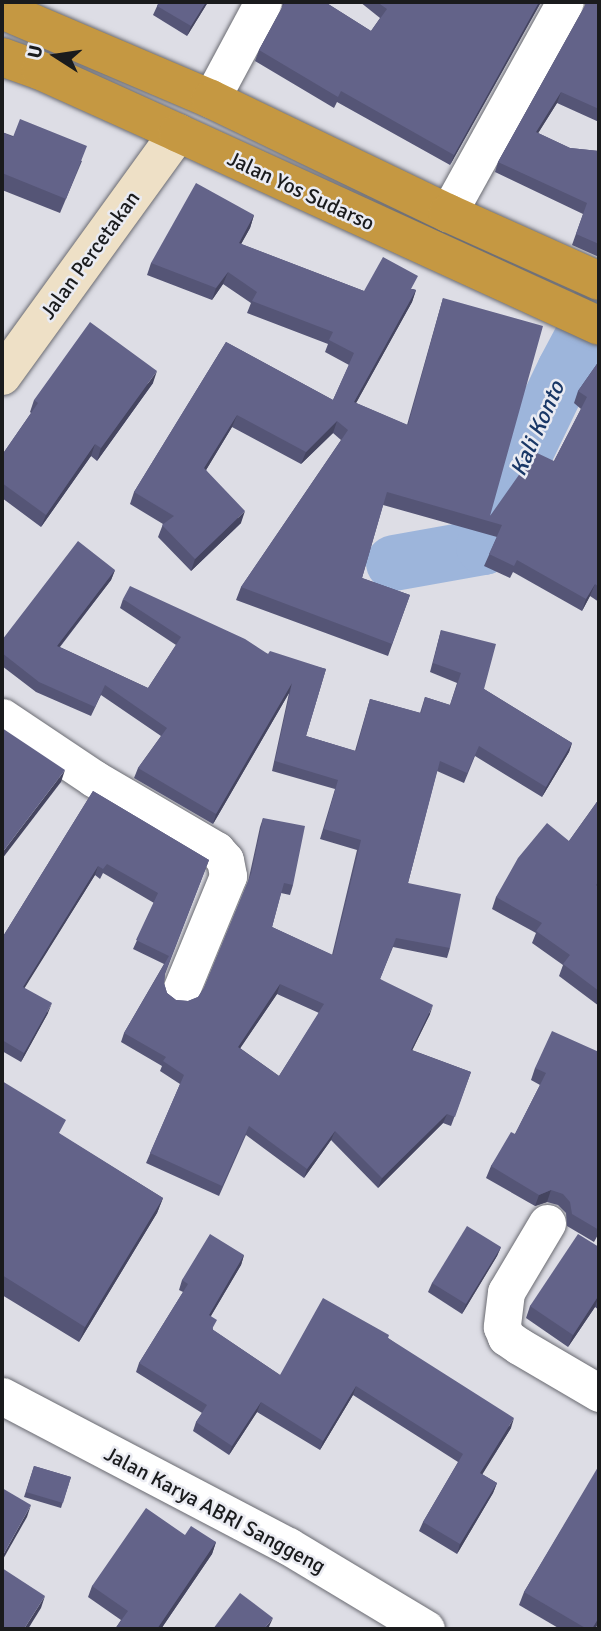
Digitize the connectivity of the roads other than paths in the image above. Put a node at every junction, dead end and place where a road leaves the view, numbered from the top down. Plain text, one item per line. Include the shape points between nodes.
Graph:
1 (263, 2) edge
2 (565, 2) edge
3 (2, 10) edge
4 (2, 57) edge
5 (211, 99) junction
6 (178, 133) junction
7 (448, 214) junction
8 (598, 280) edge
9 (588, 321) edge
10 (2, 376) edge
11 (2, 717) edge
12 (181, 990) dead end
13 (547, 1223) dead end
14 (599, 1393) edge
15 (2, 1396) edge
16 (426, 1629) edge

1 - 5 street
2 - 7 street
3 - 5 highway, Jalan Yos Sudarso
4 - 6 highway, Jalan Yos Sudarso
5 - 7 highway, Jalan Yos Sudarso
6 - 9 highway, Jalan Yos Sudarso
6 - 10 street, Jalan Percetakan
7 - 8 highway, Jalan Yos Sudarso
11 - 12 street via 93,778 216,850 225,860 228,876
13 - 14 street via 506,1292 502,1327 506,1337
15 - 16 street, Jalan Karya ABRI Sanggeng via 288,1546

